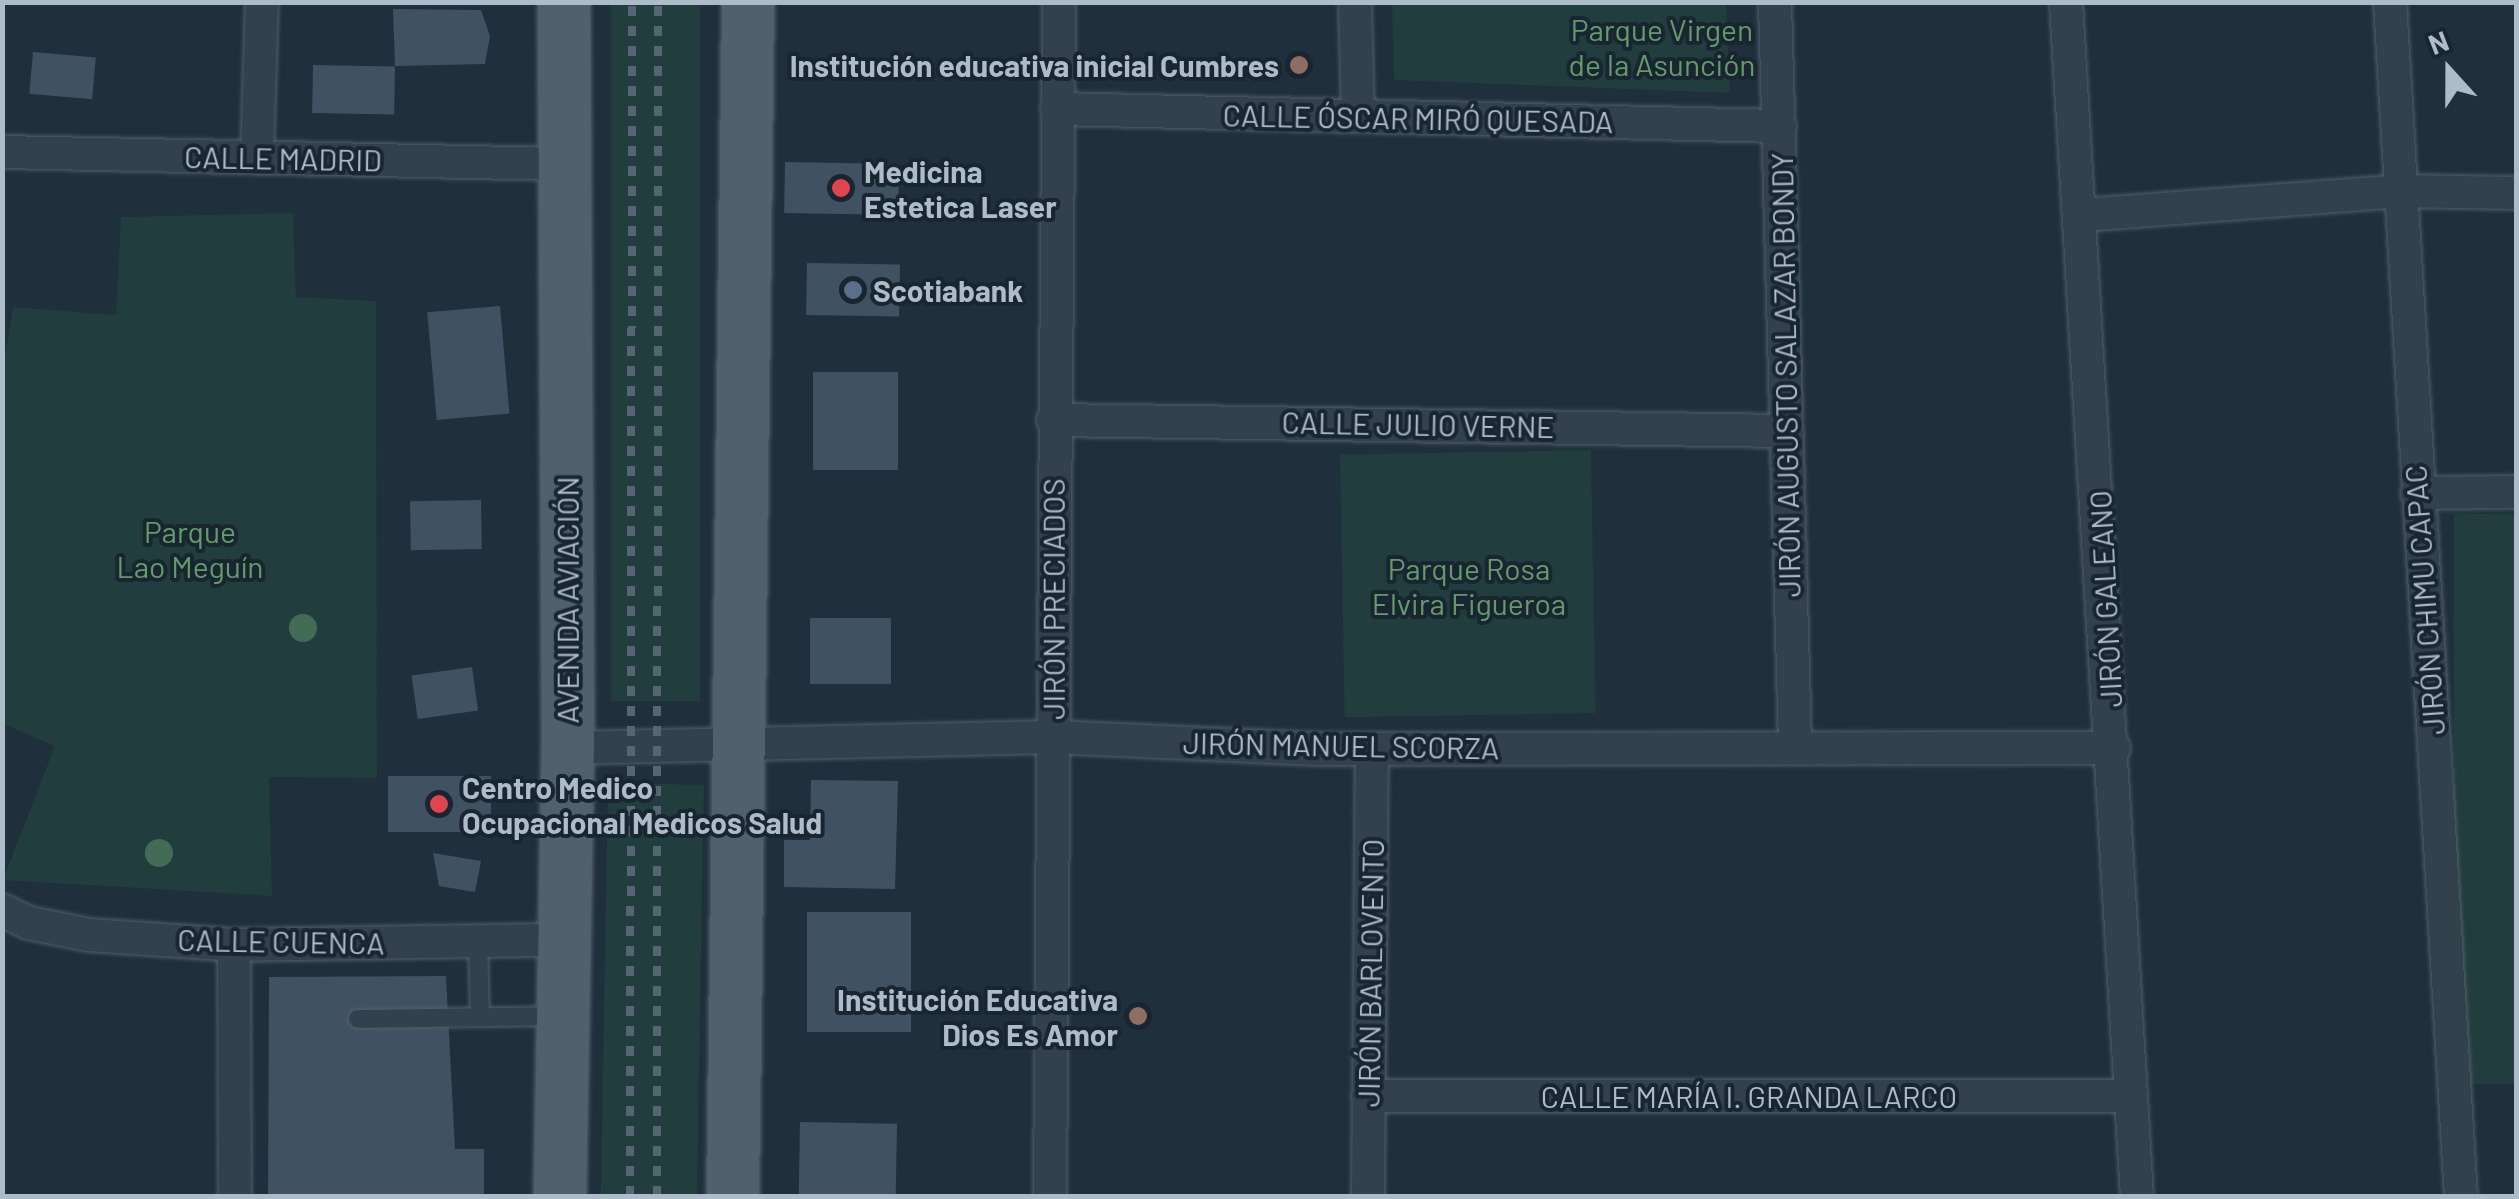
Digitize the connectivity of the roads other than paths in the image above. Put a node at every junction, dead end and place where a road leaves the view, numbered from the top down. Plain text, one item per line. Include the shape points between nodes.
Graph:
1 (262, 2) edge
2 (564, 2) edge
3 (748, 2) edge
4 (1059, 2) edge
5 (1355, 2) edge
6 (1775, 2) edge
7 (2066, 2) edge
8 (2390, 2) edge
9 (1057, 109) junction
10 (1358, 116) junction
11 (1780, 126) junction
12 (2, 152) edge
13 (258, 158) junction
14 (564, 164) junction
15 (2400, 191) junction
16 (2516, 193) edge
17 (2082, 215) junction
18 (1053, 420) junction
19 (1783, 431) junction
20 (2417, 492) junction
21 (2516, 492) edge
22 (1054, 737) junction
23 (739, 744) junction
24 (1795, 747) junction
25 (568, 748) junction
26 (2114, 748) junction
27 (1372, 749) junction
28 (2, 910) edge
29 (563, 940) junction
30 (478, 941) junction
31 (234, 945) junction
32 (562, 1016) junction
33 (480, 1018) junction
34 (358, 1019) dead end
35 (1368, 1096) junction
36 (2130, 1096) junction
37 (235, 1196) edge
38 (560, 1196) edge
39 (734, 1196) edge
40 (1050, 1196) edge
41 (1368, 1196) edge
42 (2137, 1196) edge
43 (2462, 1196) edge

1 - 13 street
2 - 14 main road, AVENIDA AVIACIÓN
3 - 23 main road
4 - 9 street, JIRÓN PRECIADOS
5 - 10 street
6 - 11 street, JIRÓN AUGUSTO SALAZAR BONDY
7 - 17 street, JIRÓN GALEANO
8 - 15 street, JIRÓN CHIMU CAPAC
9 - 10 street, CALLE ÓSCAR MIRÓ QUESADA
9 - 18 street, JIRÓN PRECIADOS
10 - 11 street, CALLE ÓSCAR MIRÓ QUESADA
11 - 19 street, JIRÓN AUGUSTO SALAZAR BONDY
12 - 13 street, CALLE MADRID
13 - 14 street, CALLE MADRID
14 - 25 main road, AVENIDA AVIACIÓN
15 - 16 street
15 - 17 street
15 - 20 street, JIRÓN CHIMU CAPAC
17 - 26 street, JIRÓN GALEANO
18 - 19 street, CALLE JULIO VERNE
18 - 22 street, JIRÓN PRECIADOS
19 - 24 street, JIRÓN AUGUSTO SALAZAR BONDY
20 - 21 street
20 - 43 street, JIRÓN CHIMU CAPAC
22 - 23 street, JIRÓN MANUEL SCORZA
22 - 27 street, JIRÓN MANUEL SCORZA
22 - 40 street, JIRÓN PRECIADOS
23 - 25 street, JIRÓN MANUEL SCORZA
23 - 39 main road
24 - 26 street, JIRÓN MANUEL SCORZA
24 - 27 street, JIRÓN MANUEL SCORZA
25 - 29 main road, AVENIDA AVIACIÓN
26 - 36 street, JIRÓN GALEANO
27 - 35 street, JIRÓN BARLOVENTO
28 - 31 street, CALLE CUENCA via 89,935
29 - 30 street, CALLE CUENCA
29 - 32 main road, AVENIDA AVIACIÓN
30 - 31 street, CALLE CUENCA
30 - 33 lane
31 - 37 street
32 - 33 lane
32 - 38 main road, AVENIDA AVIACIÓN
33 - 34 lane
35 - 36 street, CALLE MARÍA I. GRANDA LARCO
35 - 41 street, JIRÓN BARLOVENTO
36 - 42 street, JIRÓN GALEANO

